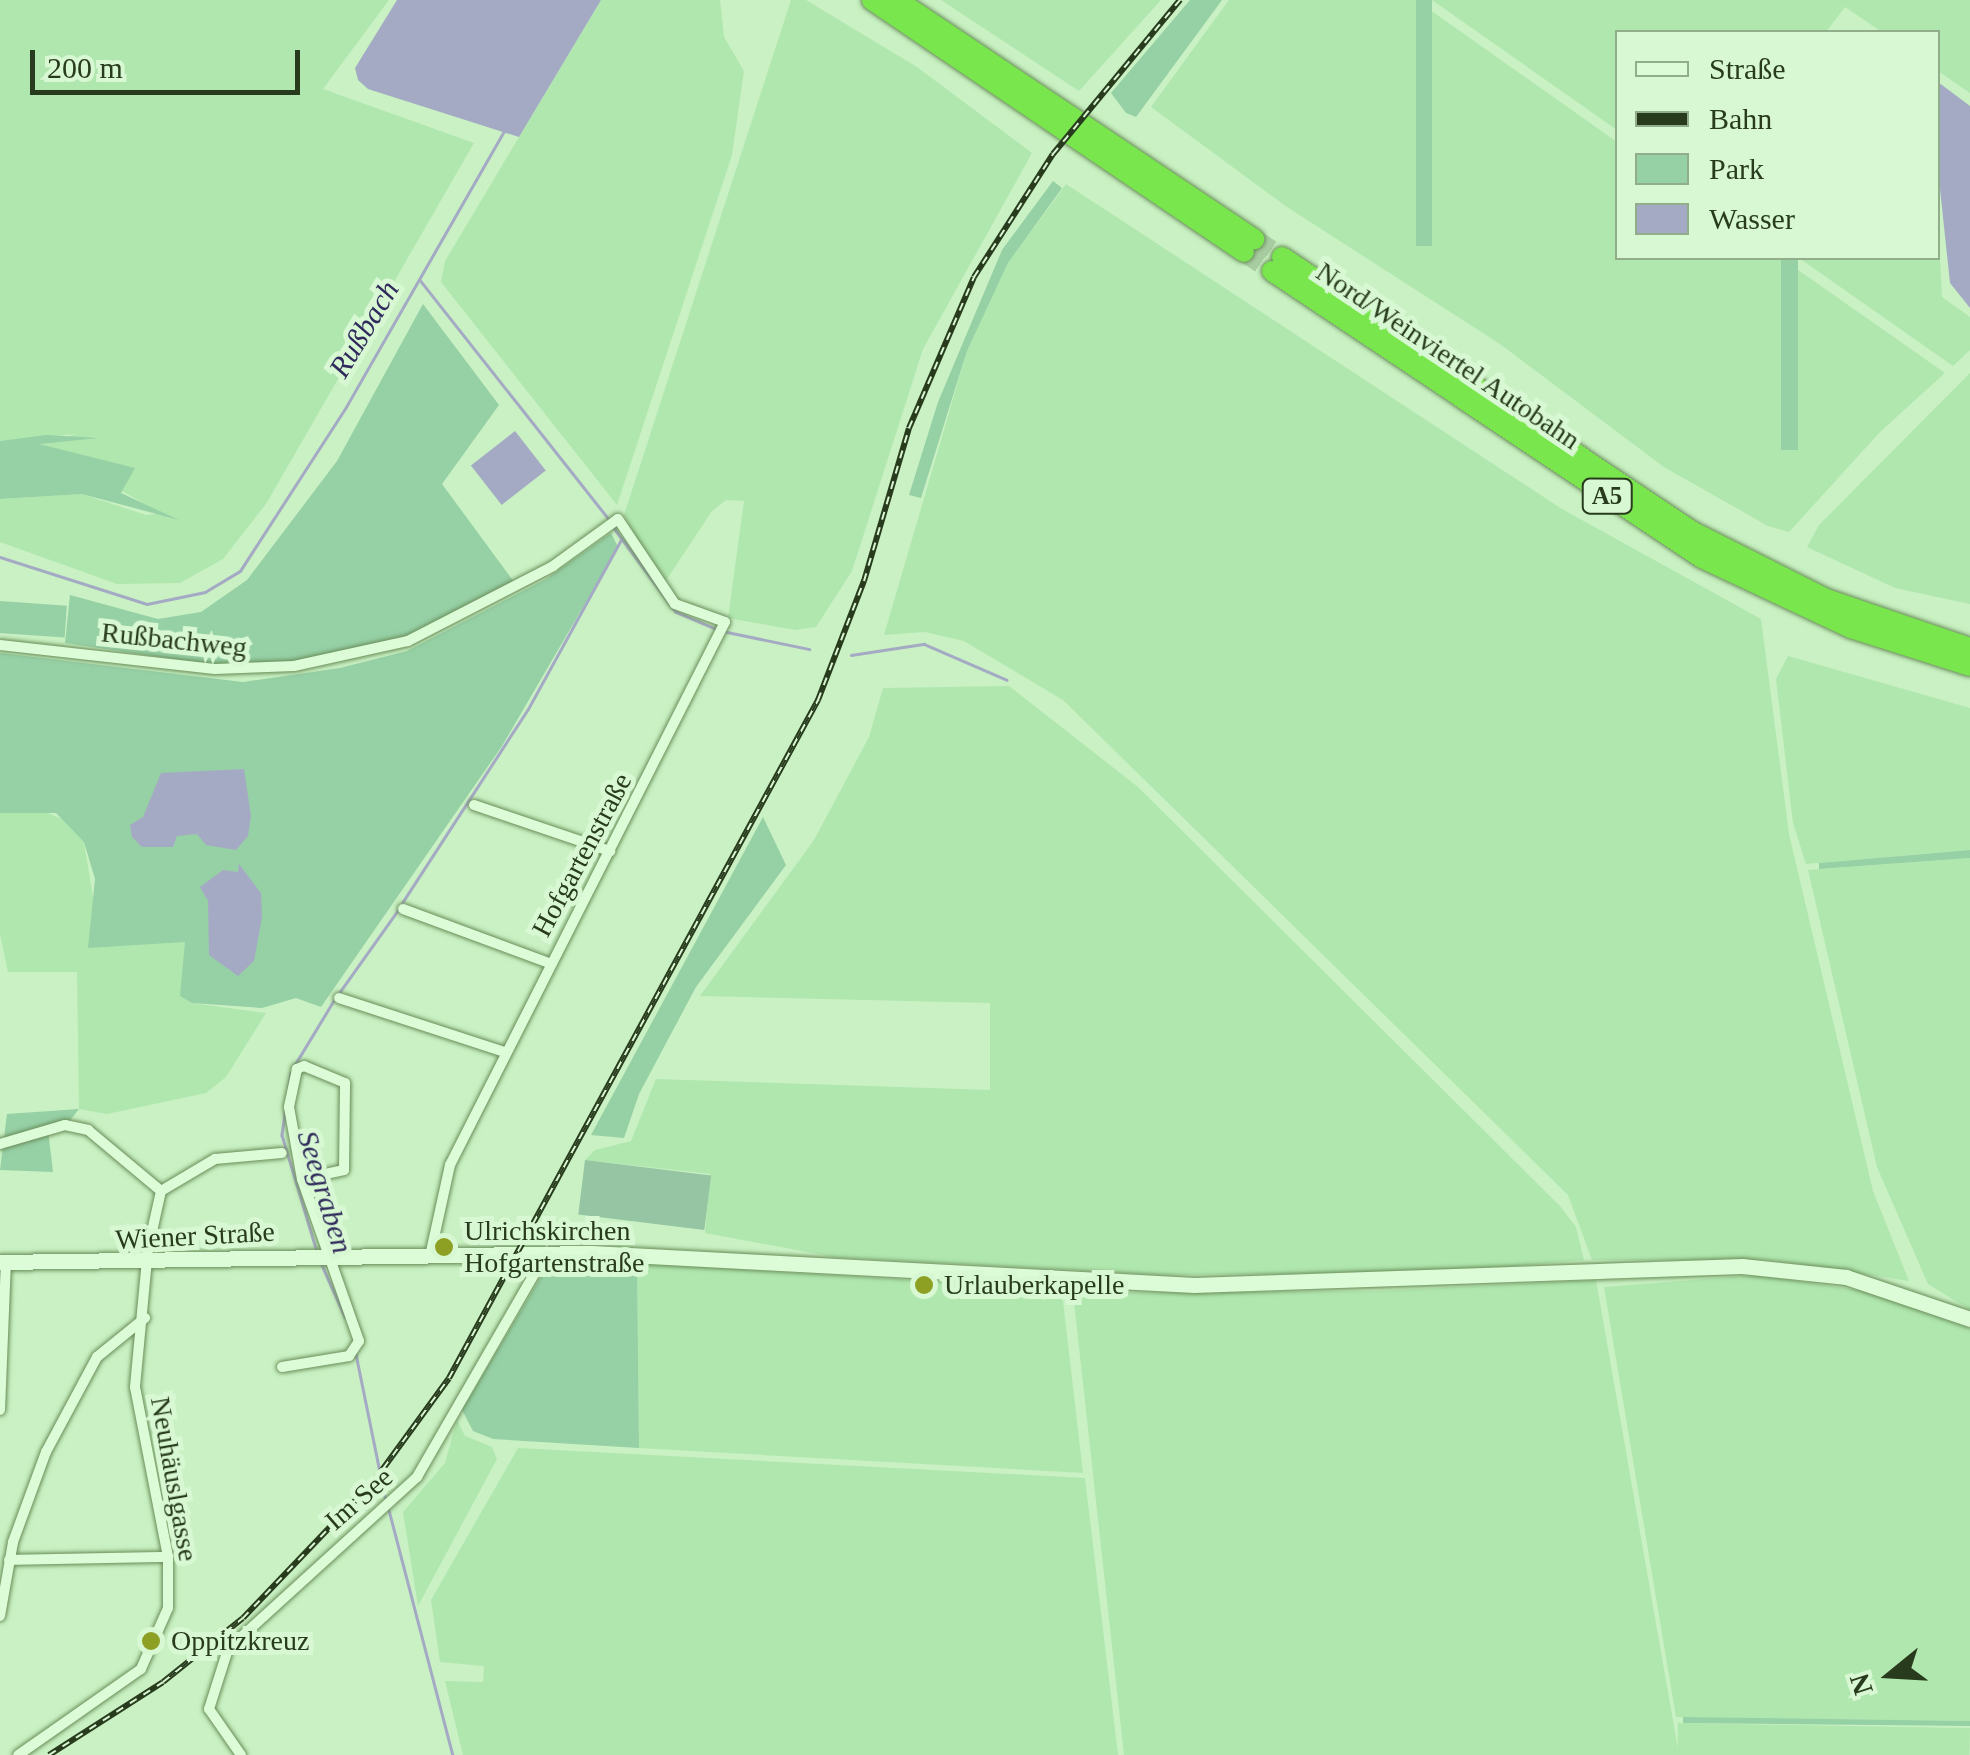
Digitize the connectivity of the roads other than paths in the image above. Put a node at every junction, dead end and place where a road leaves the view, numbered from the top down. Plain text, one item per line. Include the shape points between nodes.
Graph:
1 (872, 0) edge
2 (897, 0) edge
3 (613, 523) joint
4 (0, 645) edge
5 (1970, 648) edge
6 (1970, 666) edge
7 (474, 805) dead end
8 (610, 851) junction
9 (402, 909) dead end
10 (550, 963) junction
11 (340, 998) dead end
12 (504, 1052) junction
13 (0, 1144) edge
14 (282, 1153) dead end
15 (302, 1179) junction
16 (161, 1191) junction
17 (547, 1252) junction
18 (320, 1256) junction
19 (430, 1256) junction
20 (148, 1262) junction
21 (3, 1263) edge
22 (145, 1318) junction
23 (1970, 1318) edge
24 (282, 1367) dead end
25 (0, 1410) edge
26 (168, 1557) junction
27 (10, 1560) junction
28 (0, 1616) edge
29 (18, 1755) edge
30 (241, 1755) edge

1 - 2 highway via 1249,246
3 - 4 street, Rußbachweg via 534,577 408,641 294,666 215,669
3 - 8 street, Hofgartenstraße via 675,604 722,630
5 - 6 highway, Nord/Weinviertel Autobahn / A5 via 1826,599 1706,540 1277,264 1702,558 1851,628
7 - 8 street
8 - 10 street, Hofgartenstraße
9 - 10 street
10 - 12 street, Hofgartenstraße
11 - 12 street
12 - 19 street, Hofgartenstraße via 450,1165
13 - 16 street via 66,1125 88,1130
14 - 16 street via 215,1159
15 - 15 street via 289,1129 292,1089 304,1066 345,1082 344,1170
15 - 18 street
16 - 20 street, Neuhäuslgasse
17 - 19 street, Wiener Straße
17 - 23 street, Wiener Straße via 1155,1284 1366,1283 1742,1266 1846,1277
17 - 30 street, Im See via 428,1460 396,1502 228,1649 209,1709
18 - 19 street, Wiener Straße
18 - 20 street, Wiener Straße
18 - 24 street via 355,1350
20 - 21 street, Wiener Straße
20 - 22 street, Neuhäuslgasse
21 - 25 street
22 - 26 street, Neuhäuslgasse via 135,1387
22 - 27 street via 97,1357 46,1452
26 - 27 street
26 - 29 street, Neuhäuslgasse via 168,1608 145,1664
27 - 28 street

